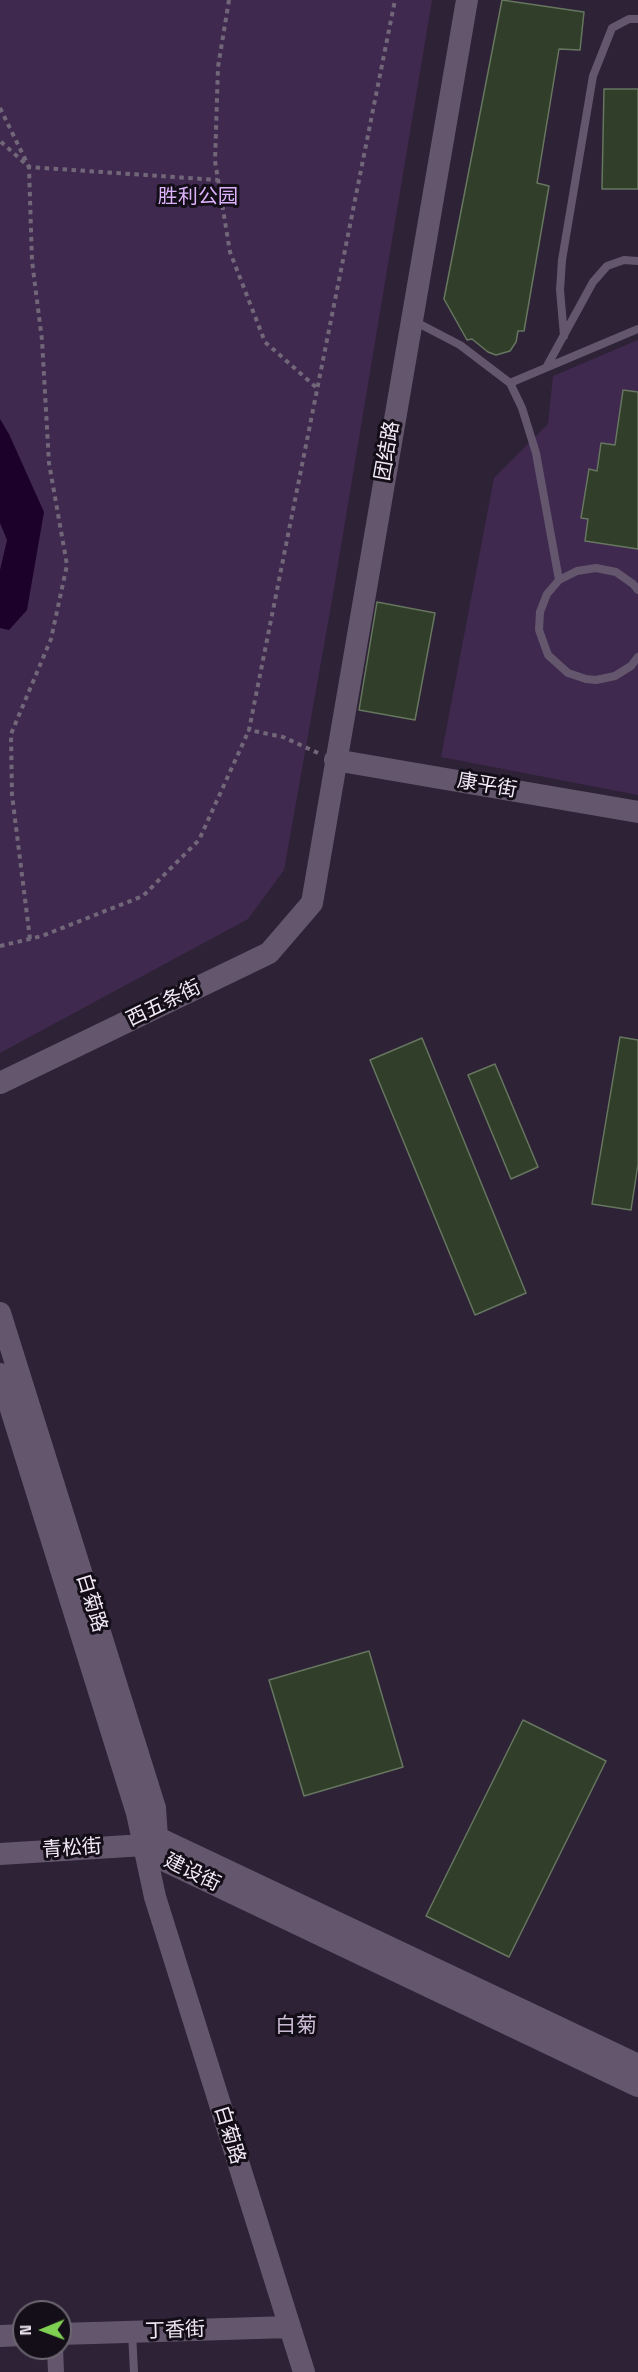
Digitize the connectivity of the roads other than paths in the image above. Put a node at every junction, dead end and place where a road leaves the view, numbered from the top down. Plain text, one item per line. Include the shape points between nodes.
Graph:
1 (467, 0) edge
2 (638, 19) edge
3 (638, 261) edge
4 (411, 319) junction
5 (638, 329) edge
6 (564, 336) junction
7 (547, 366) junction
8 (510, 383) junction
9 (559, 580) junction
10 (638, 590) edge
11 (638, 657) edge
12 (335, 760) junction
13 (638, 812) edge
14 (312, 903) joint
15 (0, 1083) edge
16 (0, 1313) edge
17 (0, 1374) edge
18 (153, 1847) junction
19 (0, 1854) edge
20 (638, 2065) edge
21 (638, 2086) edge
22 (290, 2327) junction
23 (132, 2332) junction
24 (72, 2334) edge
25 (134, 2372) edge
26 (304, 2372) edge

1 - 4 street, 团结路
2 - 6 lane via 612,28 593,76 562,260
3 - 6 lane via 624,260 607,266 593,282
4 - 8 lane via 460,345
4 - 12 street, 团结路
5 - 7 lane
6 - 7 lane
7 - 8 lane
8 - 9 lane via 536,453
9 - 10 lane via 577,571 596,568 616,572
9 - 11 lane via 547,594 540,612 539,630 548,655 568,673 596,680 615,676
12 - 13 street, 康平街
12 - 14 street, 团结路
14 - 15 street, 西五条街 via 269,953
16 - 18 street, 白菊路 via 155,1808
17 - 18 street, 白菊路 via 137,1813
18 - 19 street, 青松街
18 - 20 street, 建设街
18 - 21 street, 建设街
18 - 22 street, 白菊路 via 155,1897
22 - 23 street, 丁香街
22 - 26 street, 白菊路
23 - 24 street, 丁香街
23 - 25 lane

